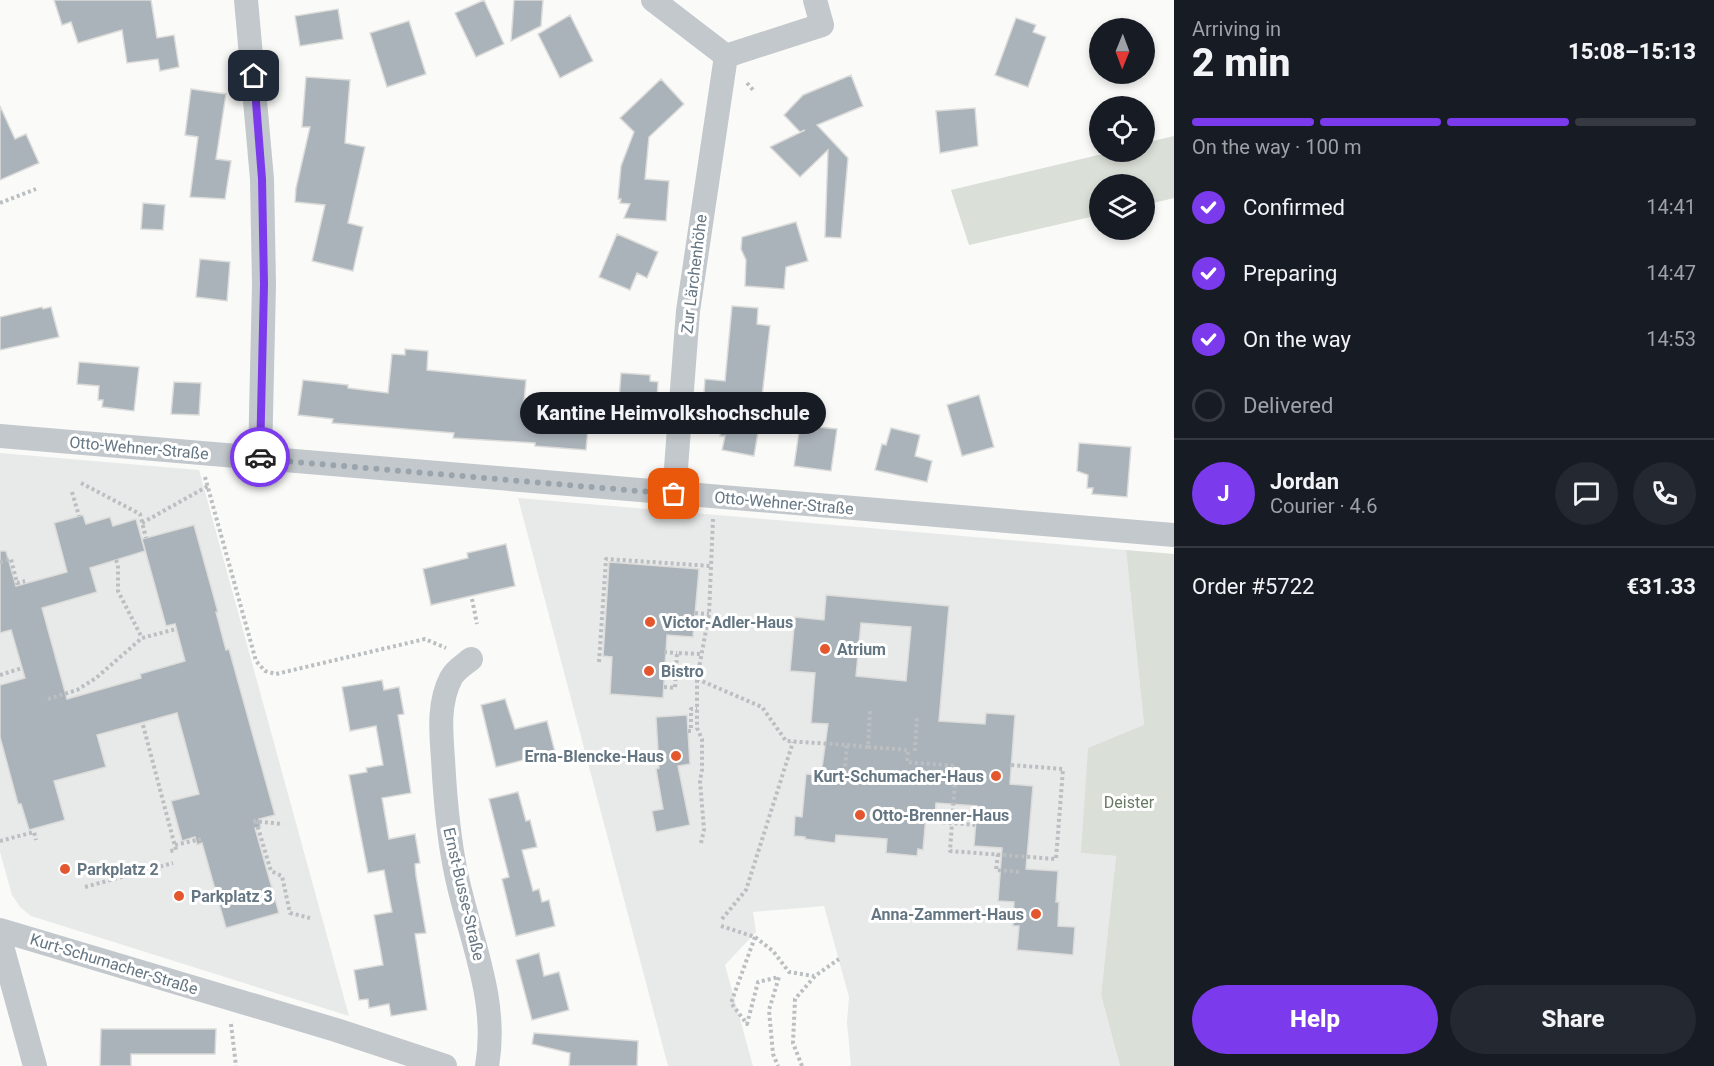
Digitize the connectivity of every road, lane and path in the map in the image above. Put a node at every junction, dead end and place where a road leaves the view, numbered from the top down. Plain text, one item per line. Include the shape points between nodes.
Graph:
1 (246, 0) edge
2 (653, 0) edge
3 (815, 0) edge
4 (726, 56) junction
5 (36, 189) dead end
6 (0, 203) edge
7 (0, 436) edge
8 (200, 454) junction
9 (260, 459) junction
10 (81, 483) dead end
11 (208, 486) junction
12 (72, 492) dead end
13 (674, 494) junction
14 (714, 497) junction
15 (79, 516) dead end
16 (142, 523) junction
17 (1174, 535) edge
18 (146, 538) dead end
19 (116, 560) dead end
20 (0, 562) edge
21 (711, 566) junction
22 (25, 581) dead end
23 (472, 599) dead end
24 (695, 614) dead end
25 (709, 614) junction
26 (477, 624) dead end
27 (176, 629) dead end
28 (142, 638) junction
29 (664, 652) dead end
30 (677, 653) junction
31 (702, 654) junction
32 (471, 659) joint
33 (598, 662) dead end
34 (22, 668) dead end
35 (0, 675) edge
36 (697, 679) junction
37 (664, 687) dead end
38 (48, 699) dead end
39 (697, 710) junction
40 (870, 711) dead end
41 (917, 715) dead end
42 (143, 725) dead end
43 (688, 731) dead end
44 (793, 742) junction
45 (847, 746) junction
46 (867, 747) junction
47 (908, 750) junction
48 (1011, 765) dead end
49 (844, 778) dead end
50 (916, 818) dead end
51 (952, 823) junction
52 (283, 824) dead end
53 (975, 825) dead end
54 (201, 839) dead end
55 (36, 840) dead end
56 (0, 841) edge
57 (701, 843) dead end
58 (175, 845) junction
59 (170, 851) dead end
60 (998, 854) junction
61 (173, 863) dead end
62 (1022, 872) dead end
63 (85, 887) dead end
64 (310, 918) dead end
65 (722, 919) dead end
66 (721, 926) dead end
67 (0, 930) edge
68 (755, 937) junction
69 (0, 939) edge
70 (839, 959) dead end
71 (815, 976) junction
72 (228, 999) junction
73 (35, 1066) edge
74 (236, 1066) edge
75 (445, 1066) edge
76 (487, 1066) edge
77 (778, 1066) edge
78 (802, 1066) edge

1 - 9 street via 262,179
2 - 4 street
3 - 4 street via 822,25
4 - 13 street, Zur Lärchenhöhe via 688,311
5 - 6 path
7 - 8 street, Otto-Wehner-Straße
8 - 9 street, Otto-Wehner-Straße
8 - 11 path
9 - 13 street, Otto-Wehner-Straße
10 - 16 path via 140,514
11 - 16 path
11 - 32 path via 256,661 265,671 276,674 424,639
12 - 15 path
13 - 14 street, Otto-Wehner-Straße
14 - 17 street, Otto-Wehner-Straße
14 - 21 path
16 - 18 path
19 - 28 path via 118,591
20 - 22 path via 11,559 17,583
21 - 25 path
21 - 33 path via 606,559
23 - 26 path
24 - 25 path
25 - 31 path
27 - 28 path
28 - 38 path via 96,678 77,690
29 - 30 path
30 - 31 path
30 - 37 path via 675,688
31 - 36 path
32 - 76 street, Ernst-Busse-Straße via 452,676 442,700 441,735 447,820 456,874 484,986 491,1043
34 - 35 path
36 - 39 path
36 - 44 path via 762,707 786,741
39 - 43 path via 691,709
39 - 57 path via 697,728 702,739
40 - 46 path
41 - 47 path via 917,751
42 - 58 path
44 - 45 path
44 - 65 path via 746,890
45 - 46 path
45 - 49 path
46 - 47 path
47 - 51 path via 907,762 957,766
48 - 60 path via 1063,769 1056,859
50 - 51 path
51 - 53 path
51 - 60 path via 950,851
52 - 64 path via 255,821 271,871 282,876 291,913
54 - 58 path
55 - 56 path via 34,832
58 - 59 path via 177,849
60 - 62 path via 996,870
61 - 63 path
66 - 68 path
67 - 72 street, Kurt-Schumacher-Straße
68 - 71 path via 773,951 789,972
68 - 77 path via 731,1003 747,1024 758,982 779,977 769,1010 773,1054
69 - 73 street
70 - 71 path
71 - 78 path via 795,999 793,1043
72 - 74 path
72 - 75 street, Kurt-Schumacher-Straße

